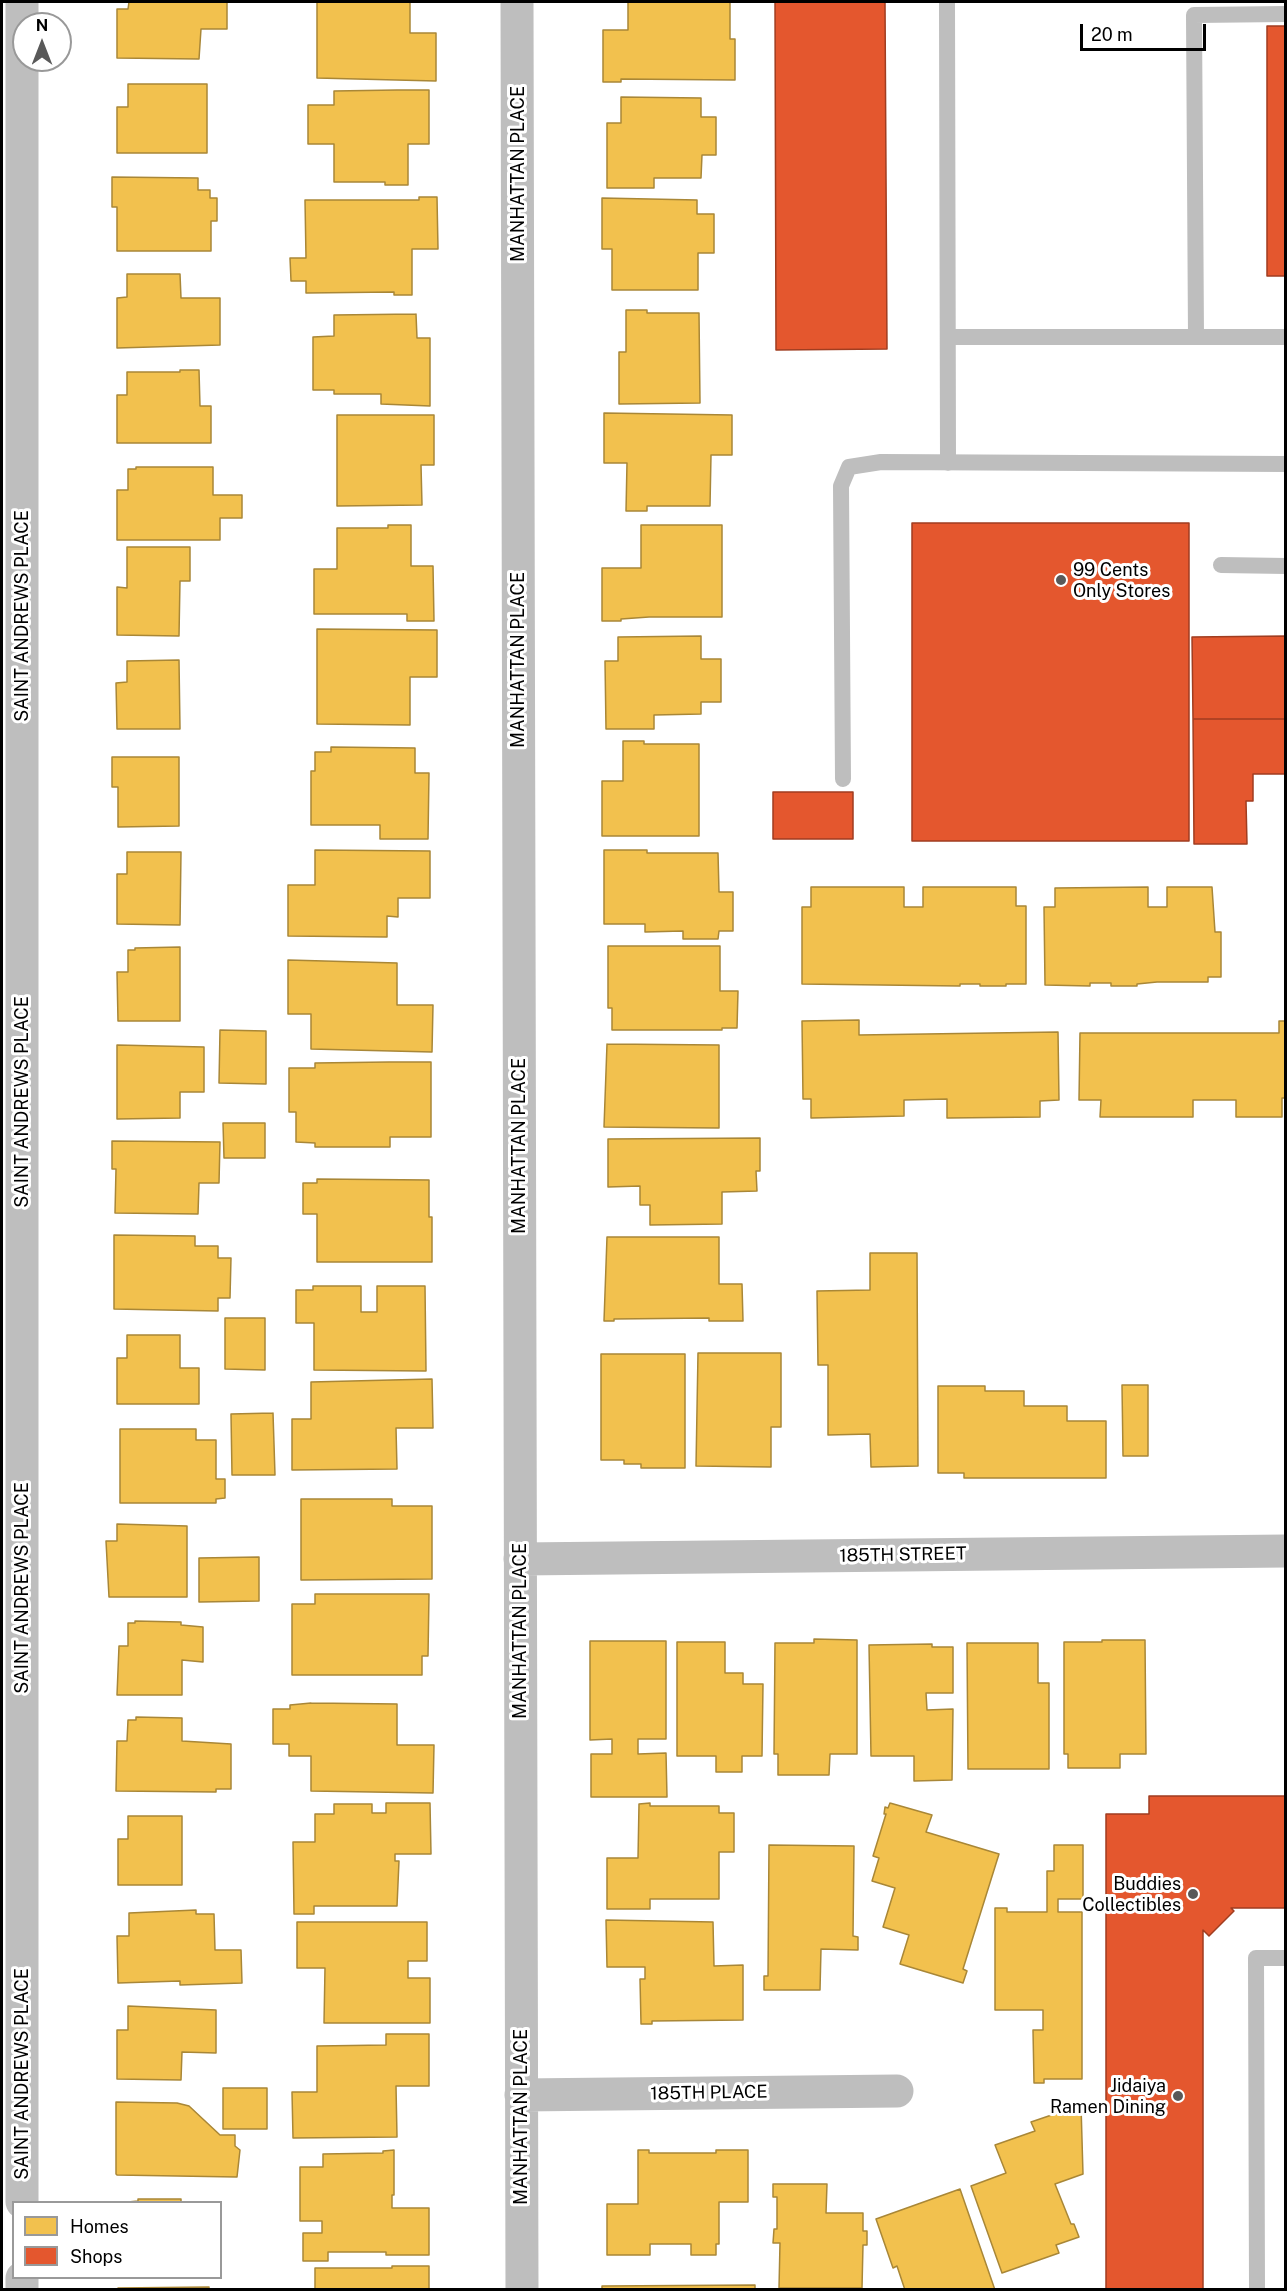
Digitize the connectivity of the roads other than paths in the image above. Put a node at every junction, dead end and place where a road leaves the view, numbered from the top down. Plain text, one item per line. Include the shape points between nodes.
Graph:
1 (22, 2) edge
2 (517, 2) edge
3 (947, 2) edge
4 (1286, 14) edge
5 (948, 337) junction
6 (1196, 337) junction
7 (1286, 337) edge
8 (948, 463) junction
9 (1286, 464) edge
10 (1221, 565) dead end
11 (1286, 566) edge
12 (843, 779) dead end
13 (1286, 1551) edge
14 (520, 1559) junction
15 (1286, 1958) edge
16 (897, 2091) dead end
17 (521, 2096) junction
18 (22, 2201) edge
19 (522, 2289) edge
20 (1257, 2289) edge

1 - 18 street, SAINT ANDREWS PLACE
2 - 14 street, MANHATTAN PLACE
3 - 5 lane
4 - 6 lane via 1194,15
5 - 6 lane
5 - 8 lane
6 - 7 lane
8 - 9 lane
8 - 12 lane via 881,462 849,467 842,486
10 - 11 lane
13 - 14 street, 185TH STREET
14 - 17 street, MANHATTAN PLACE
15 - 20 lane via 1256,1958
16 - 17 street, 185TH PLACE
17 - 19 street, MANHATTAN PLACE

